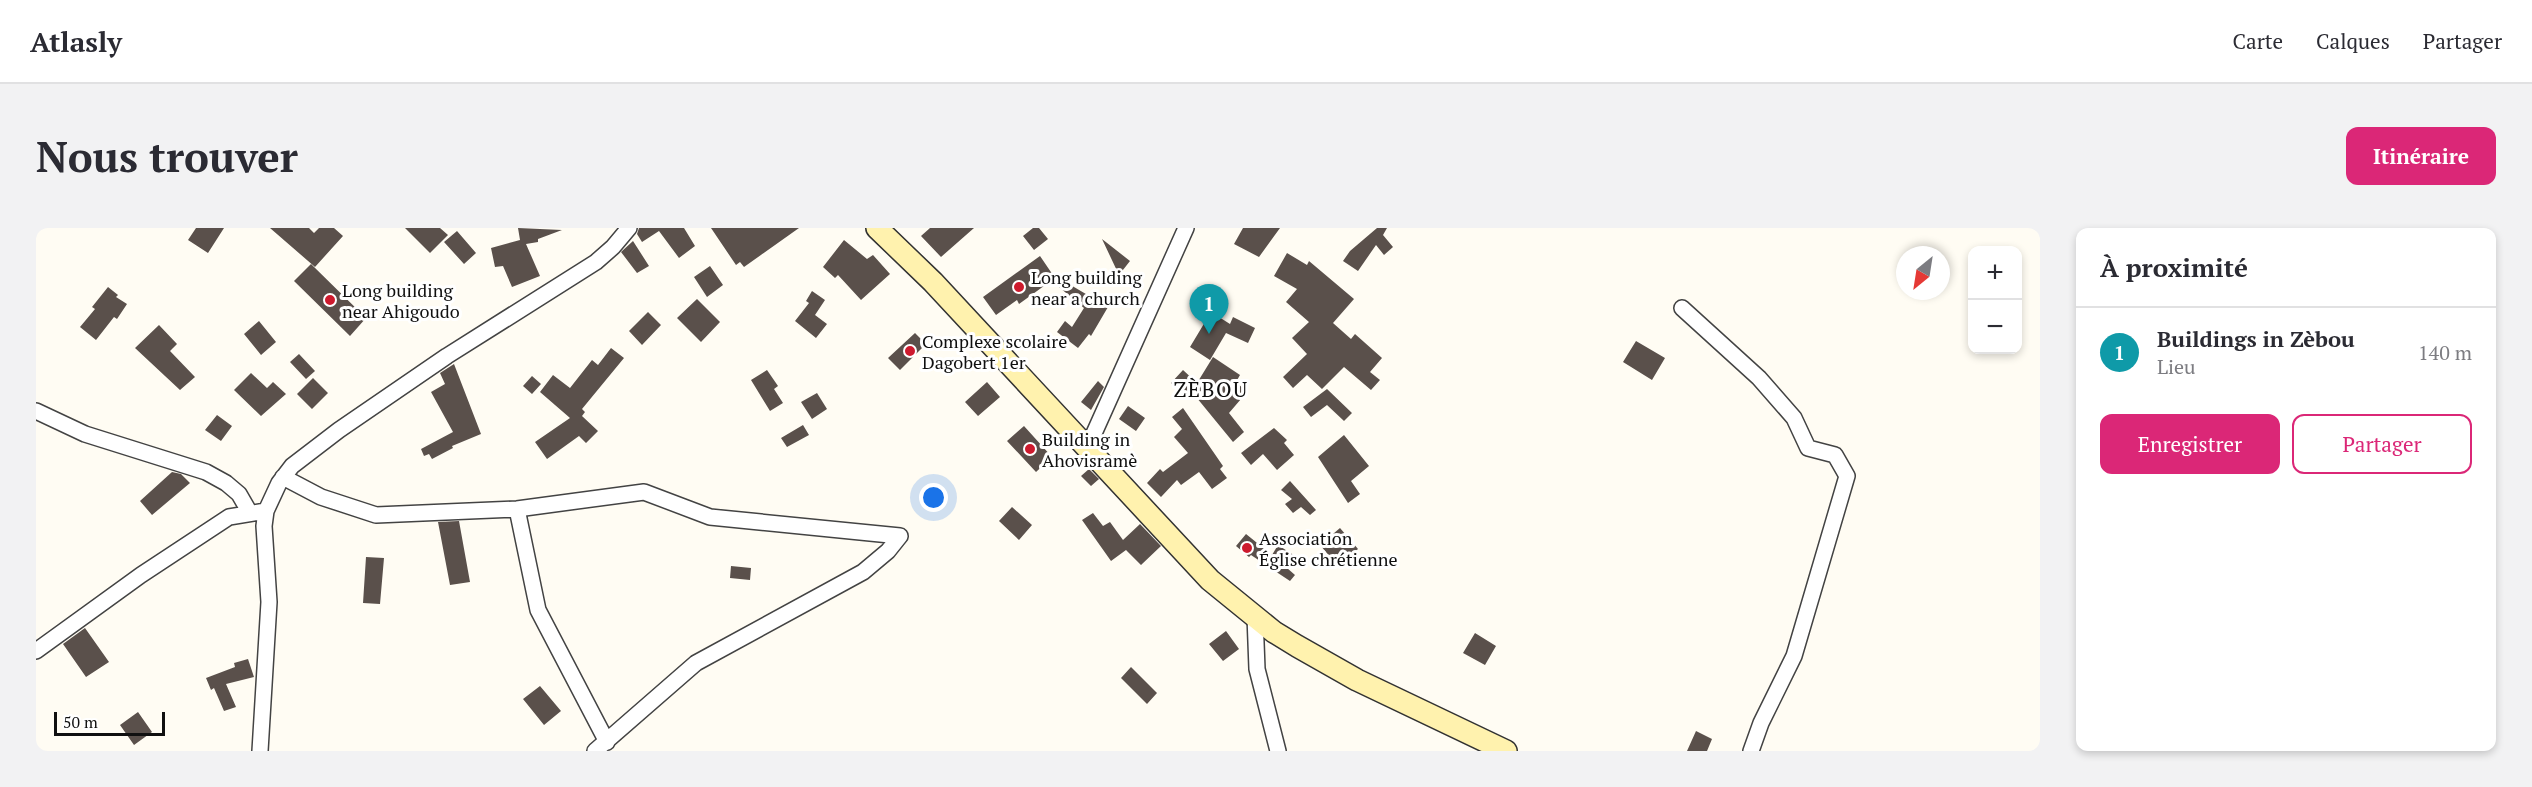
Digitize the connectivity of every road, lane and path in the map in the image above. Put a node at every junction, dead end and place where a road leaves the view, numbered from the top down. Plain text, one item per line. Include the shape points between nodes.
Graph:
1 (629, 228) edge
2 (877, 228) edge
3 (1186, 228) edge
4 (1682, 308) dead end
5 (36, 411) edge
6 (1087, 448) junction
7 (283, 477) junction
8 (517, 509) junction
9 (266, 511) junction
10 (250, 513) junction
11 (1255, 616) junction
12 (36, 651) edge
13 (601, 747) edge
14 (260, 751) edge
15 (1278, 751) edge
16 (1506, 751) edge
17 (1751, 751) edge

1 - 7 street via 596,262 339,430
2 - 6 street via 933,282
3 - 6 street
4 - 17 street via 1759,378 1794,418 1808,448 1835,455 1847,476 1794,656
5 - 10 street via 85,434 206,472 239,494
6 - 11 street via 1210,580
7 - 8 street via 321,497 376,515
7 - 9 street
8 - 13 street via 538,609
8 - 13 street via 644,492 710,517 900,536 863,572 696,663
9 - 10 street
9 - 14 street via 269,602
10 - 12 street via 229,517 208,530
11 - 15 street via 1257,669
11 - 16 street via 1274,632 1358,680

